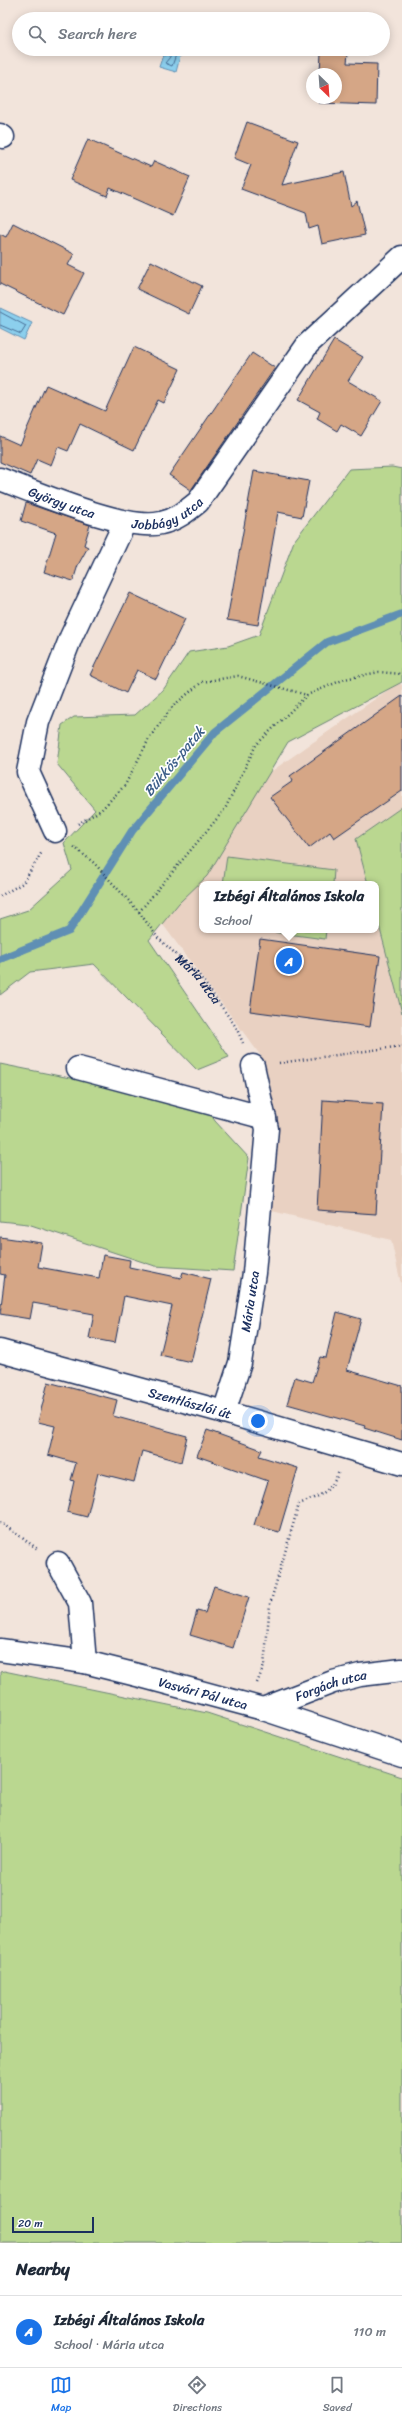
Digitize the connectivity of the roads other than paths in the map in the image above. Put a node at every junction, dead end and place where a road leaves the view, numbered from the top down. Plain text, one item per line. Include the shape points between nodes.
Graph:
1 (402, 257) edge
2 (0, 478) edge
3 (125, 522) junction
4 (55, 831) road end
5 (253, 1066) road end
6 (78, 1068) dead end
7 (264, 1118) junction
8 (0, 1351) edge
9 (224, 1412) junction
10 (402, 1464) edge
11 (58, 1563) road end
12 (0, 1650) edge
13 (85, 1662) junction
14 (402, 1670) edge
15 (255, 1707) junction
16 (402, 1755) edge

1 - 3 street, Jobbágy utca via 308,344 198,502 181,516 160,524
2 - 3 street, György utca
3 - 4 street, Jobbágy utca via 71,637 38,722 28,772
5 - 7 street, Mária utca
6 - 7 street
7 - 9 street, Mária utca via 267,1130 254,1273 240,1363
8 - 9 street, Szentlászlói út
9 - 10 street, Szentlászlói út
11 - 13 street via 80,1603
12 - 13 street, Vasvári Pál utca
13 - 15 street, Vasvári Pál utca
14 - 15 street, Forgách utca via 360,1675
15 - 16 street, Vasvári Pál utca

